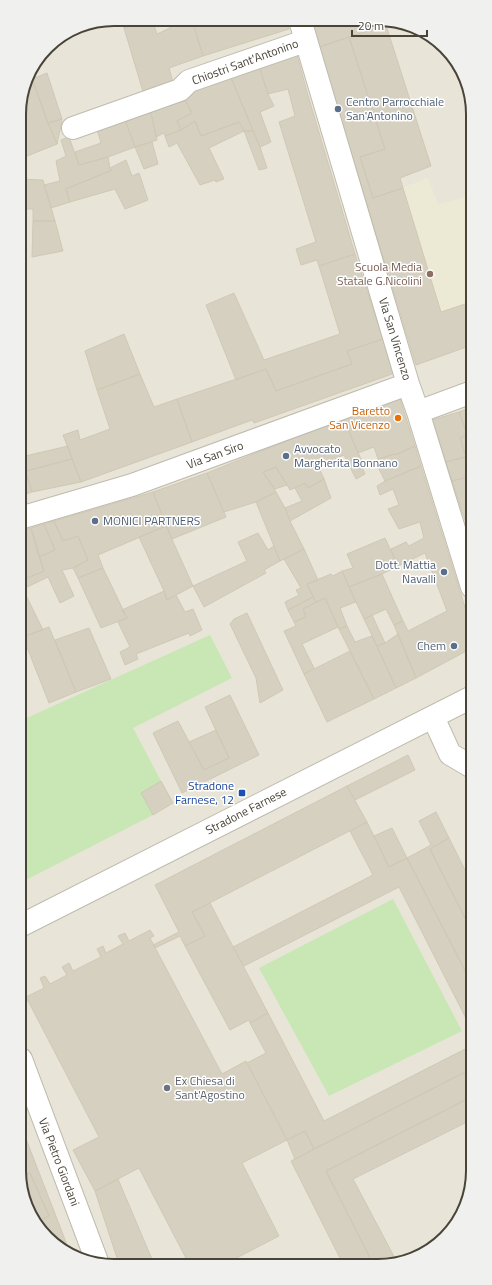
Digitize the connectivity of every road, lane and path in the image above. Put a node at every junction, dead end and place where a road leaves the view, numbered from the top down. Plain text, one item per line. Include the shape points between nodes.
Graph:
1 (303, 30) edge
2 (73, 128) dead end
3 (408, 384) junction
4 (466, 394) edge
5 (418, 412) junction
6 (26, 516) edge
7 (466, 568) edge
8 (466, 700) edge
9 (433, 717) junction
10 (466, 763) edge
11 (26, 923) edge
12 (26, 1072) edge
13 (95, 1257) edge

1 - 2 street, Chiostri Sant'Antonino via 188,81 180,90
1 - 3 street, Via San Vincenzo
3 - 5 street, Via San Vincenzo
3 - 6 street, Via San Siro via 132,485
4 - 5 street
5 - 7 street, Via San Vincenzo
8 - 9 street, Stradone Farnese
9 - 10 street via 450,754
9 - 11 street, Stradone Farnese
12 - 13 street, Via Pietro Giordani

